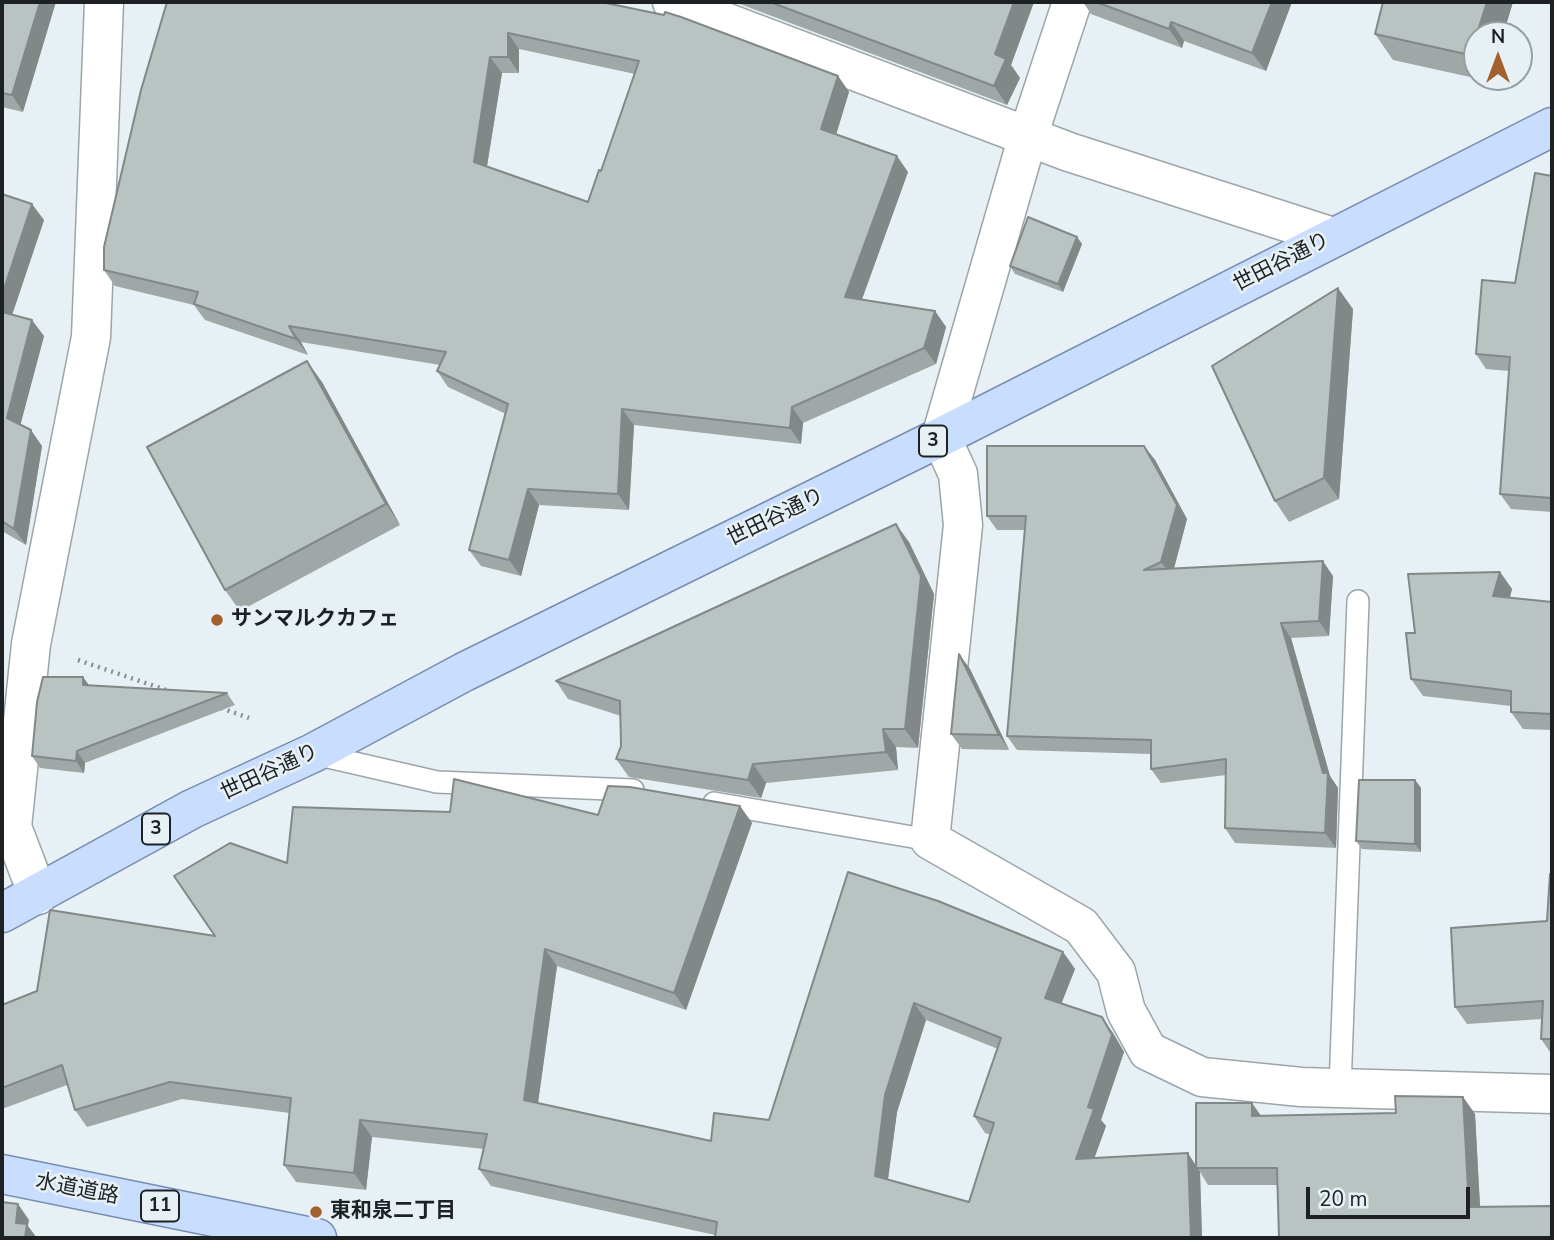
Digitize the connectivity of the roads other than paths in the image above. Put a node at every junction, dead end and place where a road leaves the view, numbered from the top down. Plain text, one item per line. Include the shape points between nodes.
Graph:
1 (104, 2) edge
2 (672, 2) edge
3 (1072, 2) edge
4 (1552, 127) edge
5 (1028, 136) junction
6 (1332, 237) junction
7 (941, 438) junction
8 (1358, 601) dead end
9 (313, 753) junction
10 (657, 793) edge
11 (698, 800) edge
12 (930, 840) junction
13 (38, 894) junction
14 (2, 913) edge
15 (1340, 1088) junction
16 (1552, 1094) edge
17 (2, 1174) edge
18 (317, 1238) edge

1 - 13 street via 91,337 31,644 12,827
2 - 5 street
3 - 5 street
4 - 6 main road, 世田谷通り / 3
5 - 6 street
5 - 7 street
6 - 7 main road, 世田谷通り / 3
7 - 9 main road, 世田谷通り / 3 via 464,672
7 - 12 street via 958,474 963,525
8 - 15 lane
9 - 10 lane via 437,782
9 - 13 main road, 世田谷通り / 3 via 192,809
11 - 12 lane
12 - 15 street via 1080,926 1116,972 1126,1011 1148,1051 1202,1077
13 - 14 main road, 世田谷通り / 3
15 - 16 street
17 - 18 main road, 水道道路 / 11

